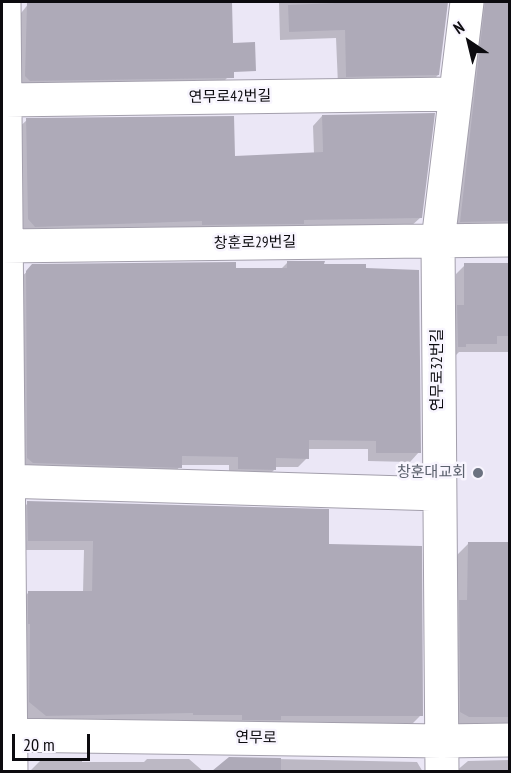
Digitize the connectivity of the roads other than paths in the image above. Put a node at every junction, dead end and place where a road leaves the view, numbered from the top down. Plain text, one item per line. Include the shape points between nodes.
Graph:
1 (4, 2) edge
2 (467, 2) edge
3 (456, 94) junction
4 (5, 100) junction
5 (510, 240) edge
6 (438, 241) junction
7 (4, 246) edge
8 (4, 481) edge
9 (439, 494) junction
10 (6, 735) edge
11 (510, 740) edge
12 (442, 756) edge
13 (11, 771) edge

1 - 4 street
2 - 3 street, 연무로32번길
3 - 4 street, 연무로42번길
3 - 6 street, 연무로32번길
4 - 7 street
5 - 6 street, 창훈로29번길
6 - 7 street, 창훈로29번길
6 - 9 street, 연무로32번길
7 - 8 street
8 - 9 street
8 - 10 street
9 - 12 street, 연무로32번길
10 - 12 street, 연무로
10 - 13 street
11 - 12 street, 연무로

